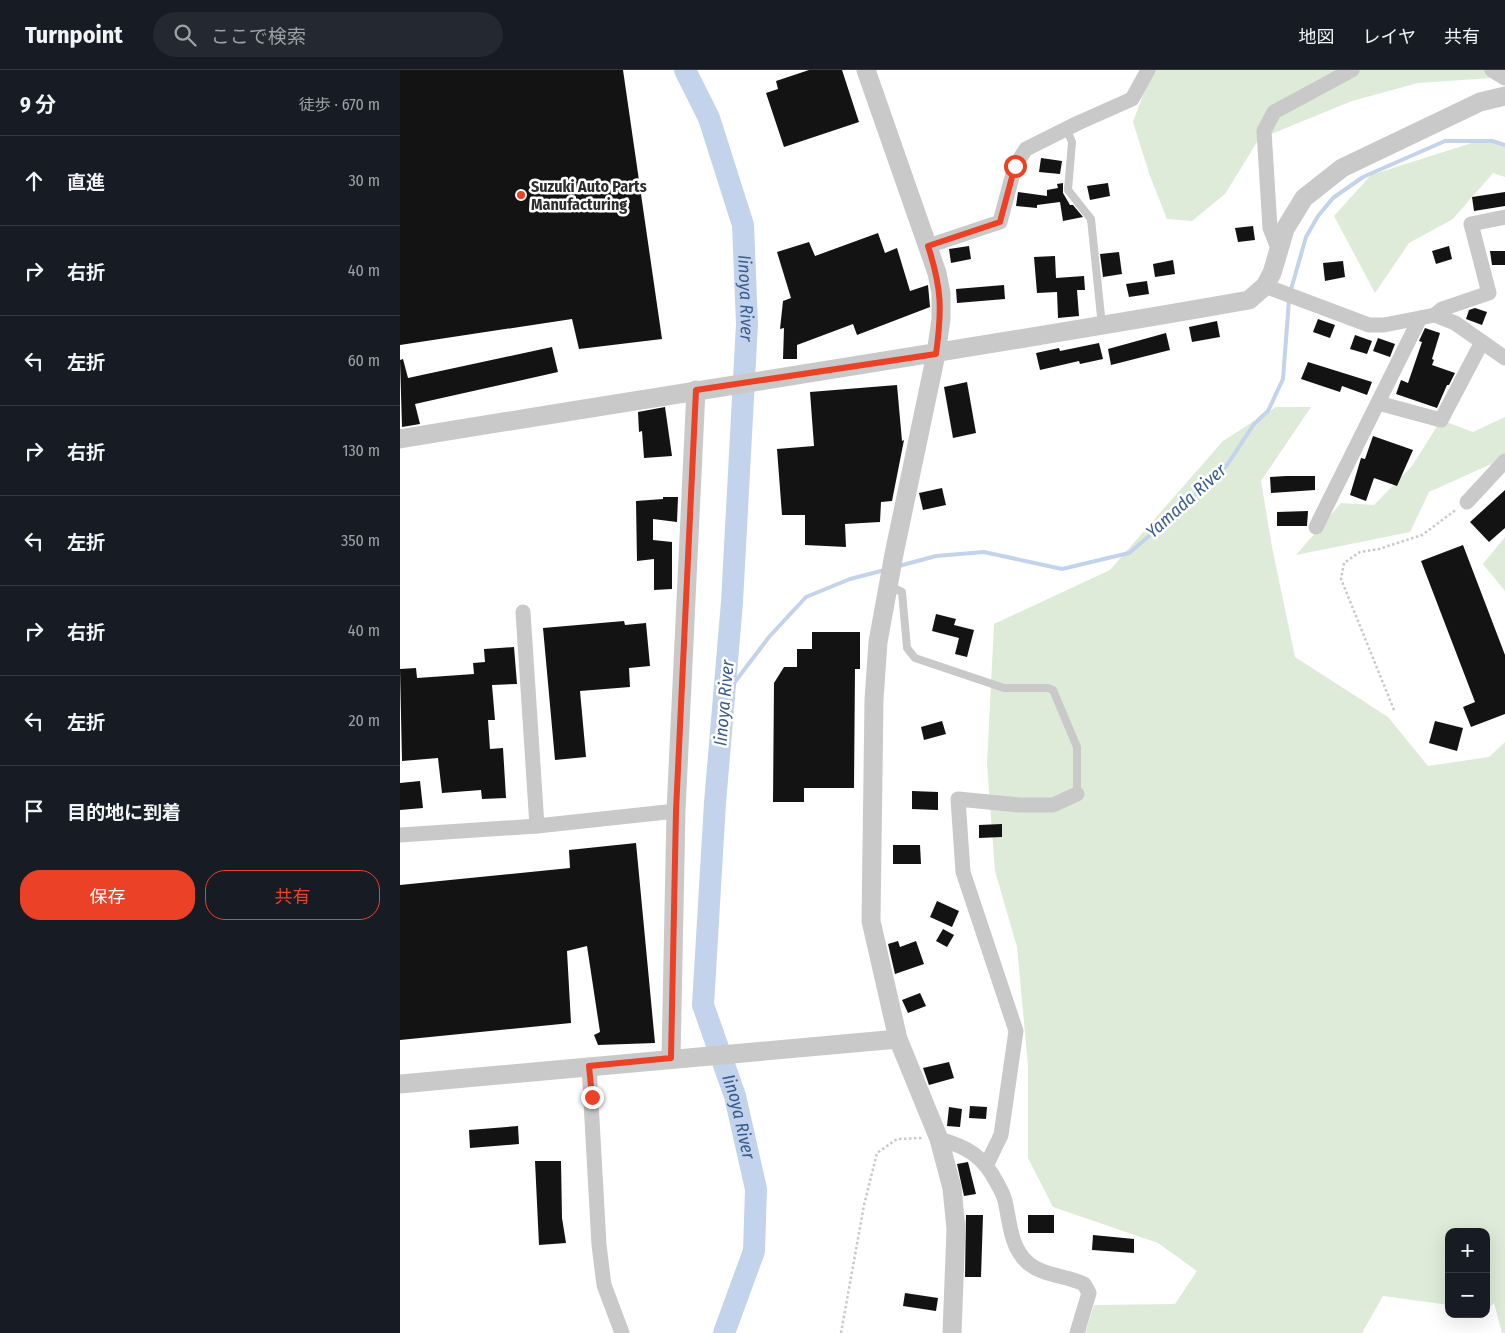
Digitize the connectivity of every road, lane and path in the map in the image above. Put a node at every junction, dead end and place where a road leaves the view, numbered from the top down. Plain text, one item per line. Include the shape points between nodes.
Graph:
1 (866, 70) edge
2 (1148, 70) edge
3 (1352, 70) edge
4 (1492, 70) edge
5 (1505, 78) edge
6 (1505, 96) edge
7 (1066, 128) junction
8 (1505, 217) edge
9 (928, 246) junction
10 (1280, 253) junction
11 (1269, 287) junction
12 (1428, 316) junction
13 (1102, 326) junction
14 (1482, 342) junction
15 (936, 354) junction
16 (1505, 358) edge
17 (705, 389) junction
18 (1378, 403) junction
19 (400, 439) edge
20 (1505, 461) edge
21 (1467, 502) joint
22 (1316, 528) dead end
23 (889, 583) junction
24 (522, 612) dead end
25 (1394, 710) dead end
26 (1077, 794) joint
27 (676, 811) junction
28 (537, 826) junction
29 (400, 836) edge
30 (898, 1039) junction
31 (677, 1057) junction
32 (589, 1066) junction
33 (400, 1084) edge
34 (938, 1139) junction
35 (987, 1164) junction
36 (622, 1333) edge
37 (841, 1333) edge
38 (952, 1333) edge
39 (1077, 1333) edge

1 - 9 street
2 - 7 street via 1132,99
3 - 10 street via 1274,112 1264,131 1270,228
4 - 5 street
6 - 10 street via 1480,102 1342,168 1304,198 1285,229
7 - 9 street via 1026,149 1015,166 1000,222
7 - 13 lane via 1072,142 1068,190 1091,219
8 - 12 street via 1471,224 1489,293
9 - 15 street via 941,294
10 - 11 street
11 - 12 street via 1369,325
11 - 13 street via 1249,300
12 - 14 street via 1454,323
12 - 18 street
13 - 15 street
14 - 16 street
14 - 18 street via 1440,420
15 - 17 street
15 - 23 street
17 - 19 street
17 - 27 street
18 - 22 street
20 - 21 street
21 - 25 path via 1422,535 1360,552 1344,563 1341,579
23 - 26 lane via 902,592 907,648 915,658 1004,688 1053,690 1077,747
23 - 30 street via 878,642 874,700 871,921
24 - 28 street
26 - 35 street via 1053,805 958,799 963,872 1016,1031 1001,1135
27 - 28 street
27 - 31 street
28 - 29 street
30 - 31 street via 746,1054
30 - 34 street
31 - 32 street
32 - 33 street
32 - 36 street via 599,1245 603,1277
34 - 35 street via 959,1145
34 - 37 path via 898,1139 877,1153 864,1205
34 - 38 street via 952,1188 956,1228
35 - 39 street via 1005,1198 1010,1230 1021,1255 1038,1270 1077,1281 1087,1289

